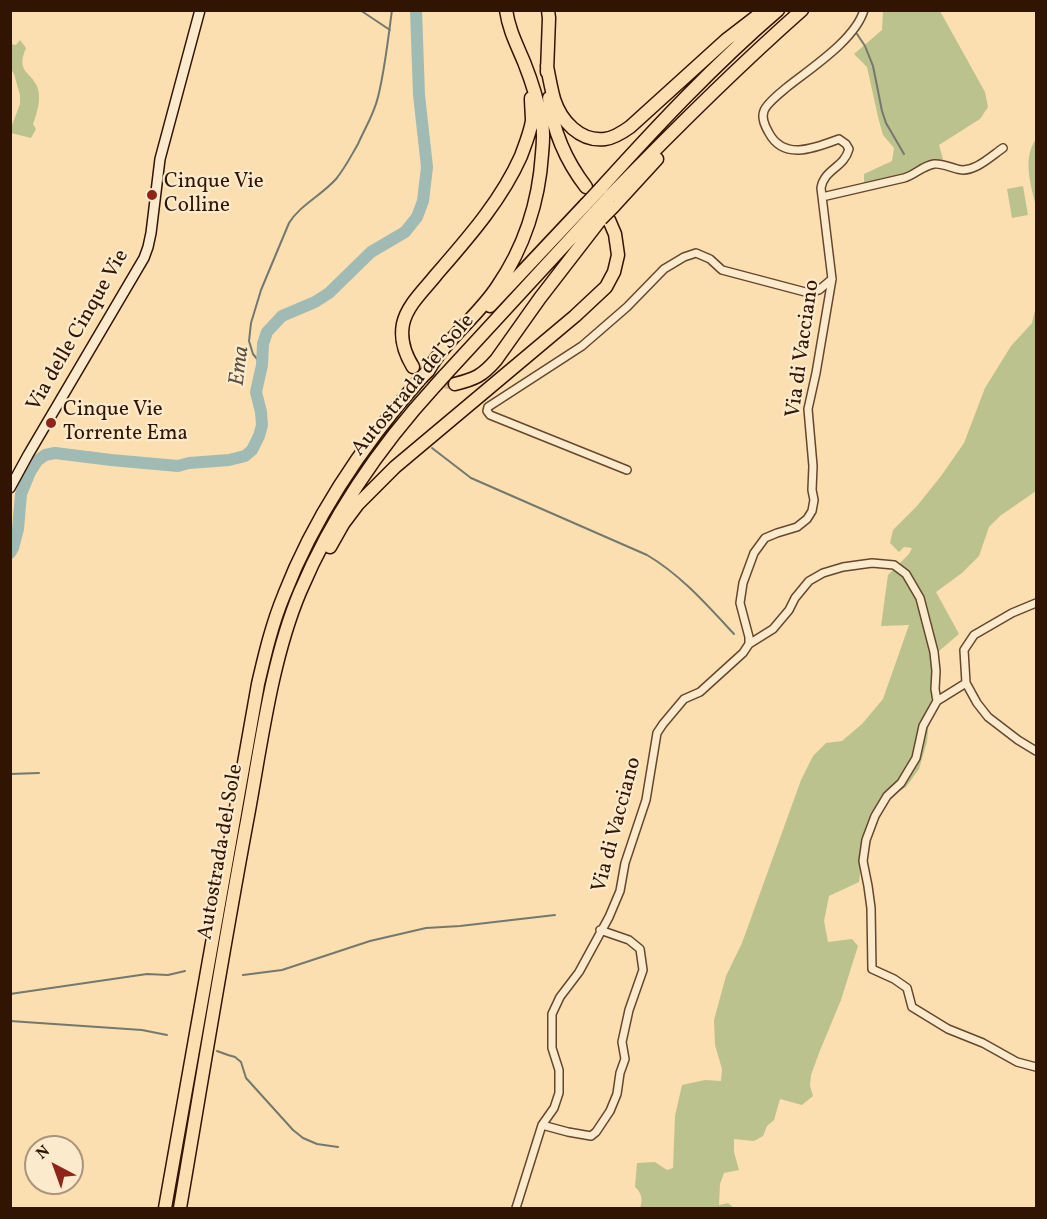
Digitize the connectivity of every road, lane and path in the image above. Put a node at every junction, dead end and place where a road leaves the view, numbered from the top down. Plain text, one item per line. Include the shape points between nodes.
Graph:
1 (200, 10) edge
2 (506, 10) edge
3 (548, 10) edge
4 (765, 10) edge
5 (778, 10) edge
6 (802, 10) edge
7 (864, 10) edge
8 (523, 59) junction
9 (547, 66) junction
10 (1003, 148) dead end
11 (586, 187) dead end
12 (822, 197) junction
13 (607, 198) junction
14 (598, 214) junction
15 (832, 279) junction
16 (413, 367) tunnel mouth
17 (424, 374) junction
18 (455, 384) tunnel mouth
19 (627, 470) dead end
20 (10, 488) edge
21 (1036, 603) edge
22 (288, 628) junction
23 (748, 644) junction
24 (966, 683) junction
25 (937, 700) junction
26 (1036, 751) edge
27 (600, 930) junction
28 (1036, 1067) edge
29 (542, 1125) junction
30 (165, 1209) edge
31 (180, 1209) edge
32 (516, 1209) edge

1 - 20 street, Via delle Cinque Vie via 160,159 148,248
2 - 8 highway
3 - 9 highway
4 - 9 highway via 630,127 605,139 577,132 565,121 554,99
5 - 13 highway, Autostrada del Sole via 673,111
6 - 13 highway, Autostrada del Sole
7 - 12 street, Via di Vacciano via 859,23 841,44 764,110 763,121 771,137 786,150 839,139 846,144 847,158 822,180
8 - 16 highway via 532,120 526,142 496,202 410,307 402,337
8 - 17 highway via 543,126 537,196 526,230 497,287
9 - 11 highway via 556,134
10 - 12 street via 969,170 937,163 924,166 912,176
12 - 15 street, Via di Vacciano
13 - 14 highway, Autostrada del Sole, bridge
14 - 17 highway, Autostrada del Sole via 503,293
14 - 18 highway via 489,369
14 - 22 highway, Autostrada del Sole via 403,423 352,492 318,553
14 - 22 highway via 615,234 618,255 606,286 366,495 334,538
15 - 19 street via 808,293 722,270 696,253 684,257 664,269 582,346 488,407 490,415
15 - 23 street, Via di Vacciano via 808,409 812,512 797,527 765,538 754,553 740,603
17 - 30 highway, Autostrada del Sole via 372,437 334,494 299,558 272,631 256,695
21 - 24 street via 974,635 964,650
22 - 31 highway, Autostrada del Sole via 257,765
23 - 25 street, Via di Vacciano via 773,629 808,581 843,567 872,562 894,565 906,574 920,598 934,651
23 - 27 street, Via di Vacciano via 711,683 684,699 657,733 646,800 620,891
24 - 25 street
24 - 26 street via 988,717
25 - 28 street via 923,726 916,758 901,783 887,796 866,840 863,861 871,908 872,969 907,987 912,1007 948,1029
27 - 29 street, Via di Vacciano via 552,1014 552,1048 559,1070 559,1093
27 - 29 street via 629,940 640,949 643,970 622,1042 625,1059 617,1094 591,1136
29 - 32 street, Via di Vacciano

